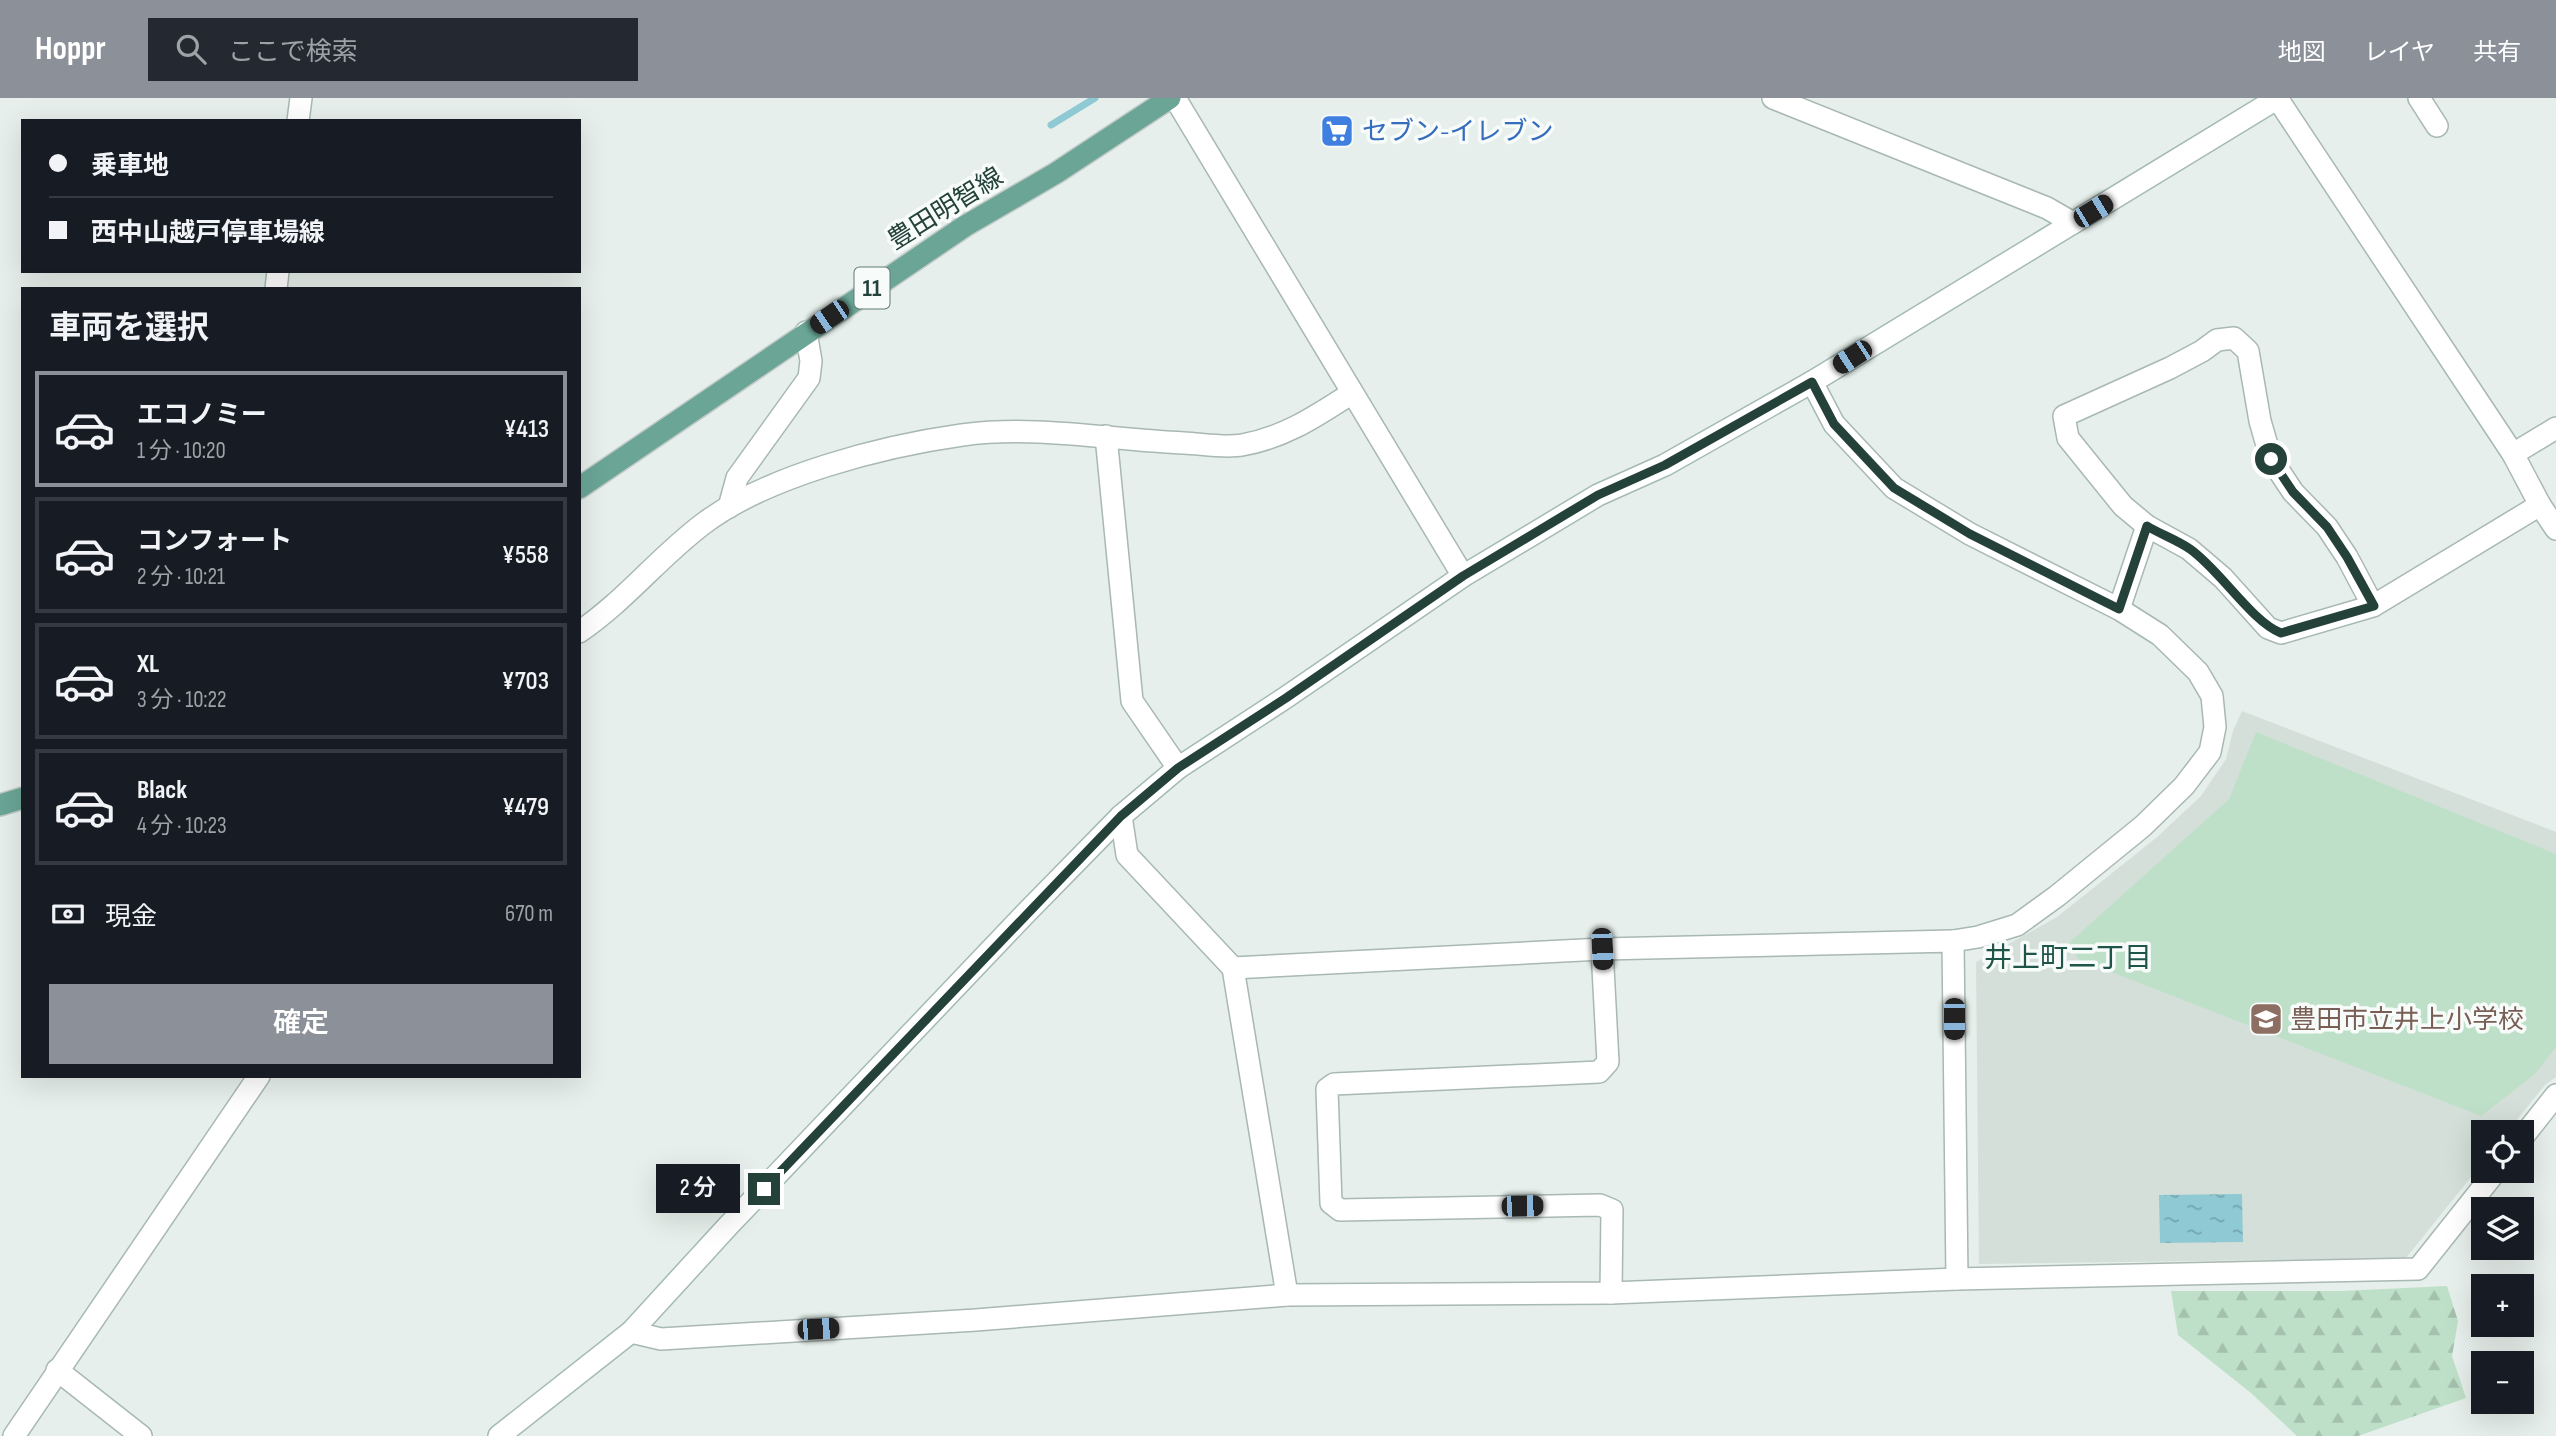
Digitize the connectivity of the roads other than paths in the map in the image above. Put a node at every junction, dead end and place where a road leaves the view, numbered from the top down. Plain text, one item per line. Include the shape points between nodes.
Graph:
1 (301, 98) edge
2 (1173, 98) edge
3 (1773, 98) edge
4 (2278, 98) edge
5 (2419, 98) edge
6 (298, 119) edge
7 (2437, 126) dead end
8 (2073, 223) junction
9 (806, 332) junction
10 (1812, 382) junction
11 (1352, 393) junction
12 (2556, 428) edge
13 (1106, 436) junction
14 (2513, 454) junction
15 (581, 487) edge
16 (2540, 505) junction
17 (729, 507) junction
18 (2147, 526) junction
19 (2556, 529) edge
20 (1463, 576) junction
21 (2374, 606) junction
22 (2119, 609) junction
23 (581, 631) edge
24 (1178, 768) junction
25 (21, 799) edge
26 (0, 805) edge
27 (1121, 816) junction
28 (1953, 941) junction
29 (1602, 949) junction
30 (1233, 968) junction
31 (258, 1078) edge
32 (2556, 1095) edge
33 (2534, 1123) edge
34 (2486, 1183) edge
35 (1957, 1279) junction
36 (1611, 1293) junction
37 (1287, 1295) junction
38 (631, 1332) junction
39 (57, 1370) junction
40 (14, 1436) edge
41 (141, 1436) edge
42 (499, 1436) edge

1 - 6 street
2 - 9 main road, 豊田明智線 / 11 via 965,226
2 - 11 street
3 - 8 street via 2047,208
4 - 8 street
4 - 14 street
5 - 7 street
8 - 10 street
9 - 15 main road, 豊田明智線 / 11
9 - 17 street via 809,378 737,478
10 - 20 street via 1665,465 1598,495
10 - 22 street via 1834,424 1894,488 1970,534
11 - 13 street via 1294,429 1241,445
11 - 20 street
12 - 14 street
13 - 17 street via 1023,430 961,435 864,455 779,482
13 - 24 street via 1132,701
14 - 16 street
16 - 19 street
16 - 21 street
17 - 23 street via 661,558
18 - 21 street via 2189,549 2223,578 2268,628 2281,633
18 - 21 street via 2123,506 2068,438 2064,416 2171,368 2217,340 2234,338 2248,351 2271,459 2293,492 2327,527
18 - 22 street
20 - 24 street
22 - 28 street via 2160,635 2198,672 2212,696 2215,727 2210,752 2184,786 2143,826 2057,896 2017,925
24 - 27 street
25 - 26 main road
27 - 30 street via 1127,855
27 - 38 street
28 - 29 street
28 - 35 street
29 - 30 street
29 - 36 street via 1608,1062 1599,1072 1334,1084 1328,1089 1331,1203 1340,1210 1600,1205 1612,1210
30 - 37 street
31 - 39 street
32 - 33 street
34 - 35 street via 2418,1269
35 - 36 street
36 - 37 street
37 - 38 street via 661,1339
38 - 42 street
39 - 40 street
39 - 41 street

